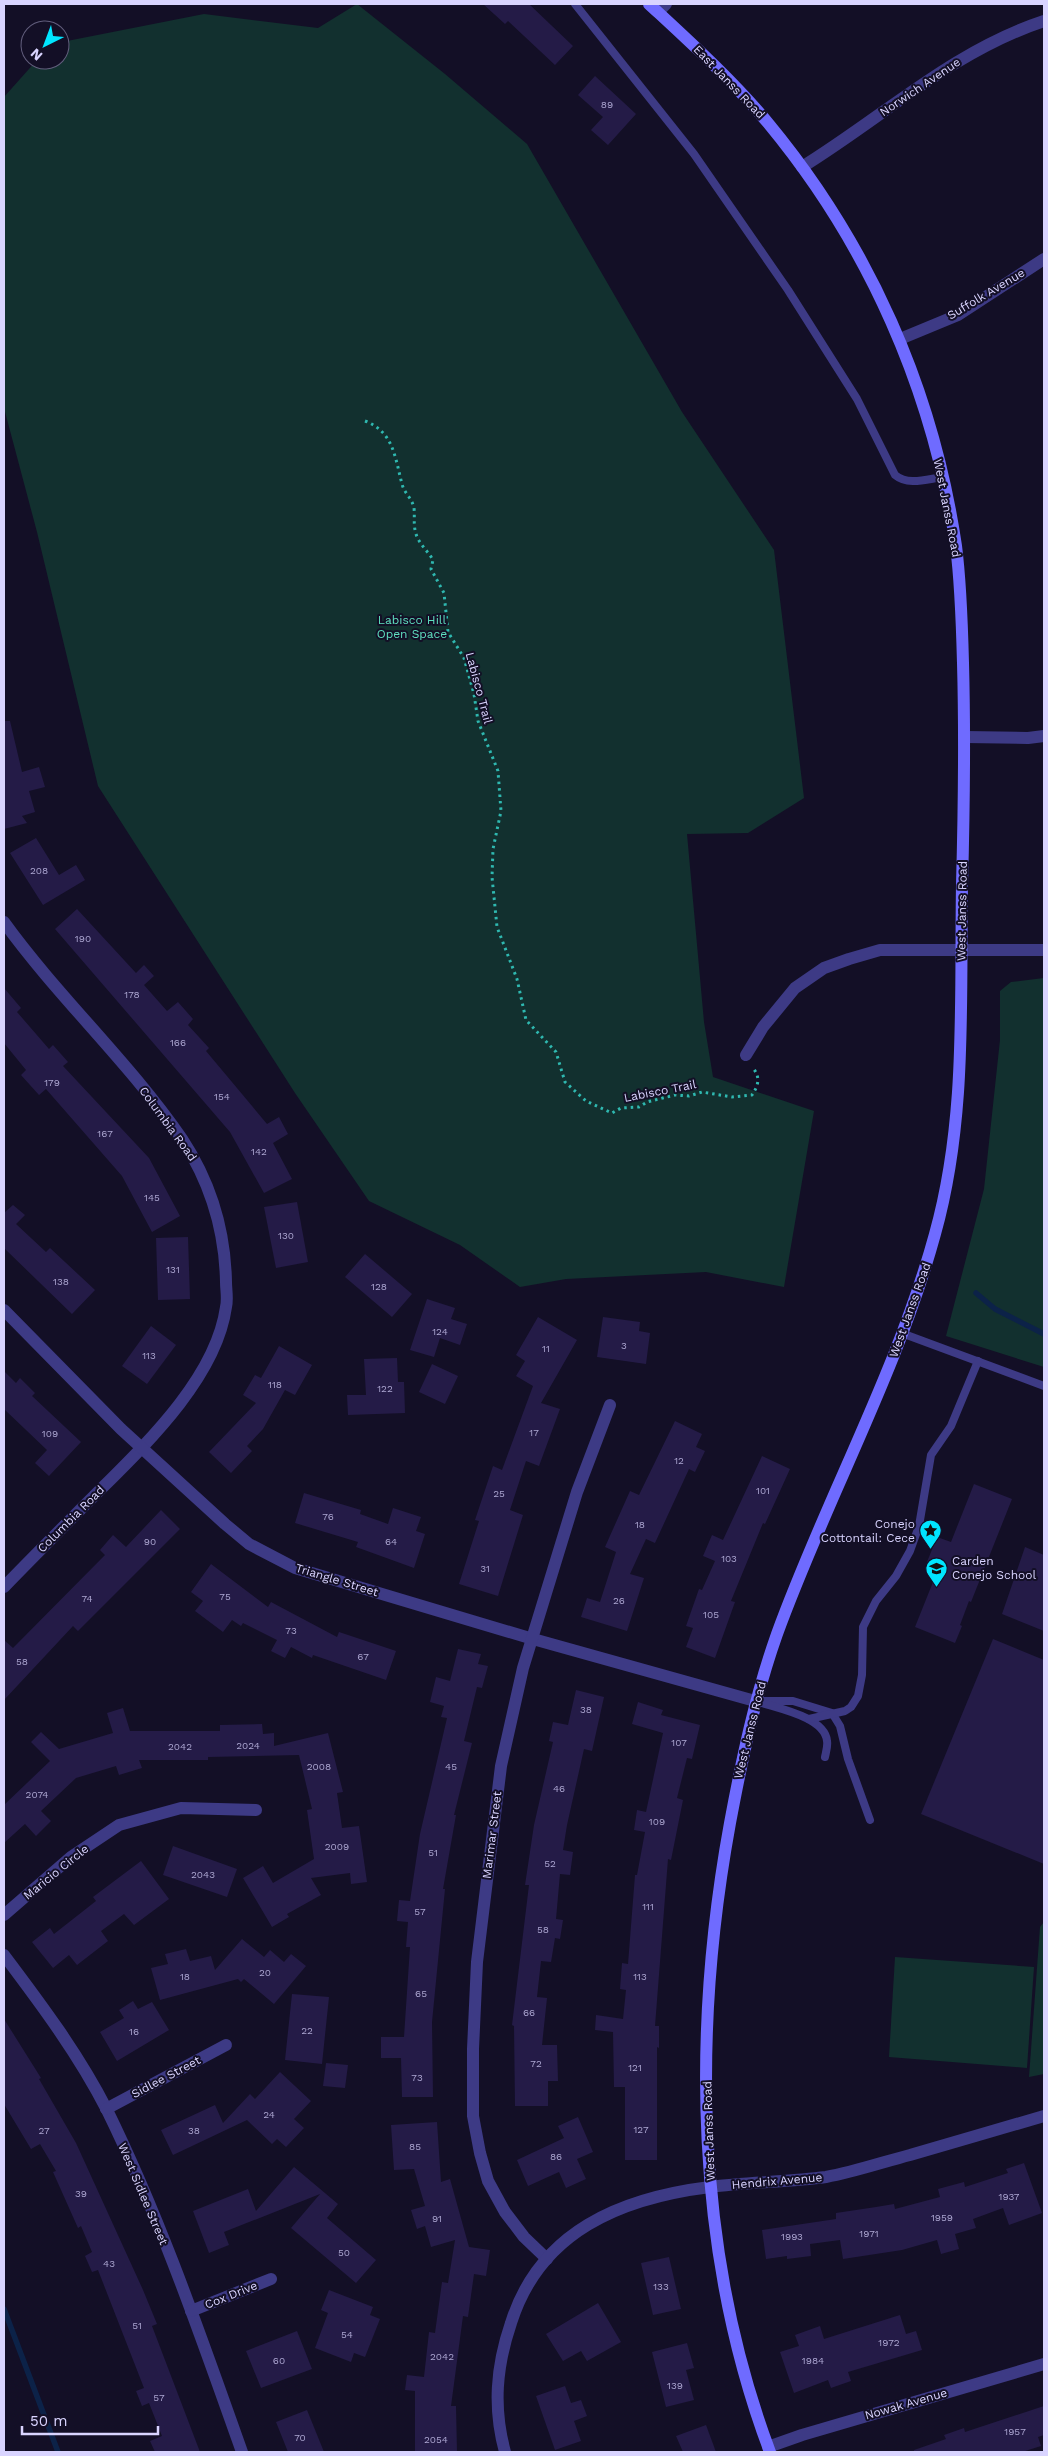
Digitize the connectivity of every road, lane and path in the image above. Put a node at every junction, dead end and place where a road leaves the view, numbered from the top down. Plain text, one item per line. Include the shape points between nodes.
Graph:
1 (575, 4) edge
2 (657, 7) edge
3 (1044, 21) edge
4 (802, 167) junction
5 (1044, 259) edge
6 (900, 339) junction
7 (365, 421) dead end
8 (943, 476) junction
9 (1044, 736) edge
10 (965, 737) junction
11 (4, 922) edge
12 (961, 950) junction
13 (1044, 950) edge
14 (746, 1055) joint
15 (4, 1310) edge
16 (904, 1334) junction
17 (978, 1361) junction
18 (1044, 1386) edge
19 (610, 1405) dead end
20 (141, 1448) junction
21 (4, 1587) edge
22 (533, 1639) junction
23 (755, 1701) junction
24 (832, 1713) junction
25 (809, 1719) junction
26 (825, 1757) dead end
27 (256, 1810) dead end
28 (870, 1820) dead end
29 (4, 1915) edge
30 (4, 1955) edge
31 (226, 2045) dead end
32 (106, 2109) junction
33 (1044, 2116) edge
34 (711, 2187) junction
35 (547, 2259) junction
36 (270, 2279) dead end
37 (191, 2310) junction
38 (1044, 2364) edge
39 (769, 2450) edge
40 (242, 2452) edge
41 (505, 2452) edge

1 - 8 lane via 694,154 788,290 857,399 895,475 910,482
2 - 4 main road, East Janss Road via 736,86
3 - 4 street, Norwich Avenue via 1019,29 947,67
4 - 6 main road, West Janss Road via 853,244
5 - 6 street, Suffolk Avenue via 958,314
6 - 8 main road, West Janss Road via 927,412
7 - 14 path, Labisco Trail via 384,432 398,460 402,483 412,499 416,536 433,560 431,569 444,593 448,632 464,658 478,721 498,771 501,811 493,849 492,877 496,919 502,946 517,980 526,1020 556,1052 565,1082 586,1102 612,1113 675,1095 689,1096 702,1092 732,1097 752,1095 758,1079
8 - 10 main road, West Janss Road via 956,548 961,601
9 - 10 street
10 - 12 main road, West Janss Road
11 - 20 street, Columbia Road via 181,1137 208,1184 218,1215 224,1244 226,1306 218,1334 206,1364 180,1403
12 - 13 street
12 - 14 street via 880,950 824,968 795,988 763,1027
12 - 16 main road, West Janss Road via 960,1074 953,1143 937,1228
15 - 20 street, Triangle Street
16 - 17 lane
16 - 23 main road, West Janss Road via 809,1552
17 - 18 lane
17 - 24 lane via 950,1426 931,1455 919,1526 910,1551 876,1601 864,1627 858,1696 851,1707
19 - 22 street, Marimar Street via 577,1492
20 - 21 street, Columbia Road
20 - 22 street, Triangle Street via 249,1544 272,1558 295,1568
22 - 23 street, Triangle Street
22 - 35 street, Marimar Street via 523,1668 501,1766 486,1874 473,2049 473,2116 488,2182 524,2237
23 - 24 lane via 793,1701
23 - 25 lane
23 - 34 main road, West Janss Road via 724,1856 710,1967 707,2097
24 - 25 lane
24 - 28 lane via 840,1726
25 - 26 lane via 826,1735
27 - 29 street, Maricio Circle via 181,1808 119,1825 71,1857
30 - 32 street, West Sidlee Street via 44,2007
31 - 32 street, Sidlee Street
32 - 37 street, West Sidlee Street
33 - 34 street, Hendrix Avenue via 827,2176
34 - 35 street, Hendrix Avenue via 668,2194 610,2211 578,2231
34 - 39 main road, West Janss Road via 739,2361
35 - 41 street, Hendrix Avenue via 524,2292 504,2342 496,2412
36 - 37 street, Cox Drive
37 - 40 street, West Sidlee Street
38 - 39 street, Nowak Avenue via 802,2435

